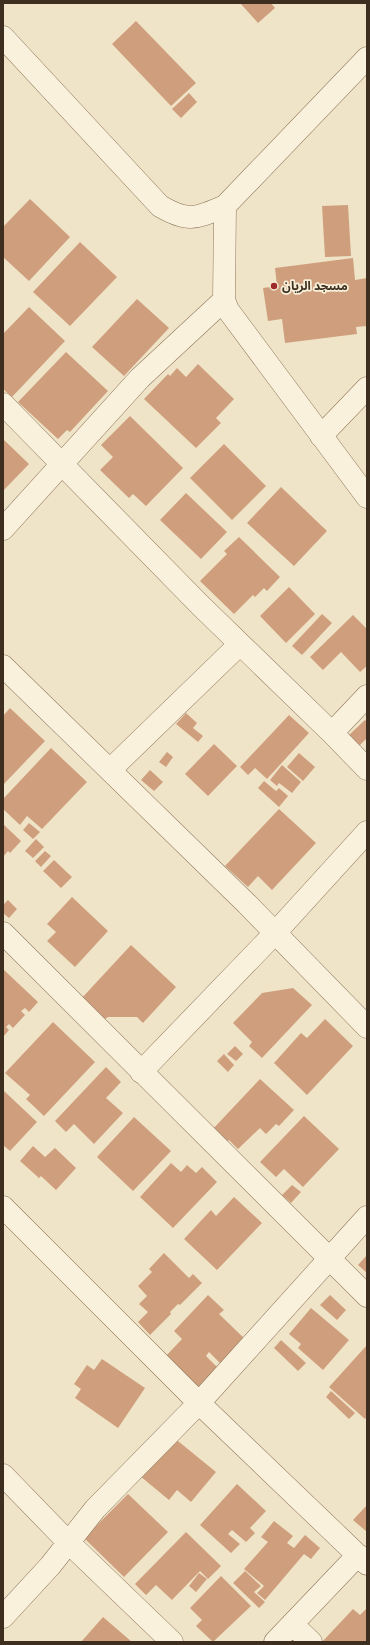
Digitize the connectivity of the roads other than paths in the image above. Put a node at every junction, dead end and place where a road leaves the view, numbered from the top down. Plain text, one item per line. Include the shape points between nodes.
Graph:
1 (3, 37) edge
2 (365, 64) edge
3 (225, 206) junction
4 (224, 300) junction
5 (367, 388) edge
6 (3, 404) edge
7 (321, 436) junction
8 (62, 465) junction
9 (367, 497) edge
10 (3, 529) edge
11 (240, 644) junction
12 (3, 666) edge
13 (367, 696) edge
14 (332, 732) junction
15 (110, 770) junction
16 (367, 770) edge
17 (367, 832) edge
18 (3, 933) edge
19 (275, 933) junction
20 (367, 1027) edge
21 (141, 1072) junction
22 (3, 1207) edge
23 (367, 1217) edge
24 (329, 1259) junction
25 (367, 1296) edge
26 (199, 1403) junction
27 (3, 1475) edge
28 (68, 1542) junction
29 (362, 1560) edge
30 (3, 1617) edge
31 (292, 1624) junction
32 (172, 1642) edge
33 (275, 1642) edge
34 (311, 1642) edge

1 - 3 street via 160,206 176,216 198,217
2 - 3 street
3 - 4 street
4 - 7 street via 228,310
4 - 8 street via 140,378
5 - 7 street
6 - 8 street
7 - 9 street
8 - 10 street
8 - 11 street
11 - 14 street
11 - 15 street
12 - 15 street
13 - 14 street
14 - 16 street
15 - 19 street
17 - 19 street
18 - 21 street
19 - 20 street
19 - 21 street
21 - 24 street
22 - 26 street
23 - 24 street
24 - 25 street
24 - 26 street
26 - 28 street via 95,1509
26 - 29 street
27 - 28 street
28 - 30 street via 50,1566
28 - 32 street
29 - 31 street
31 - 33 street
31 - 34 street

